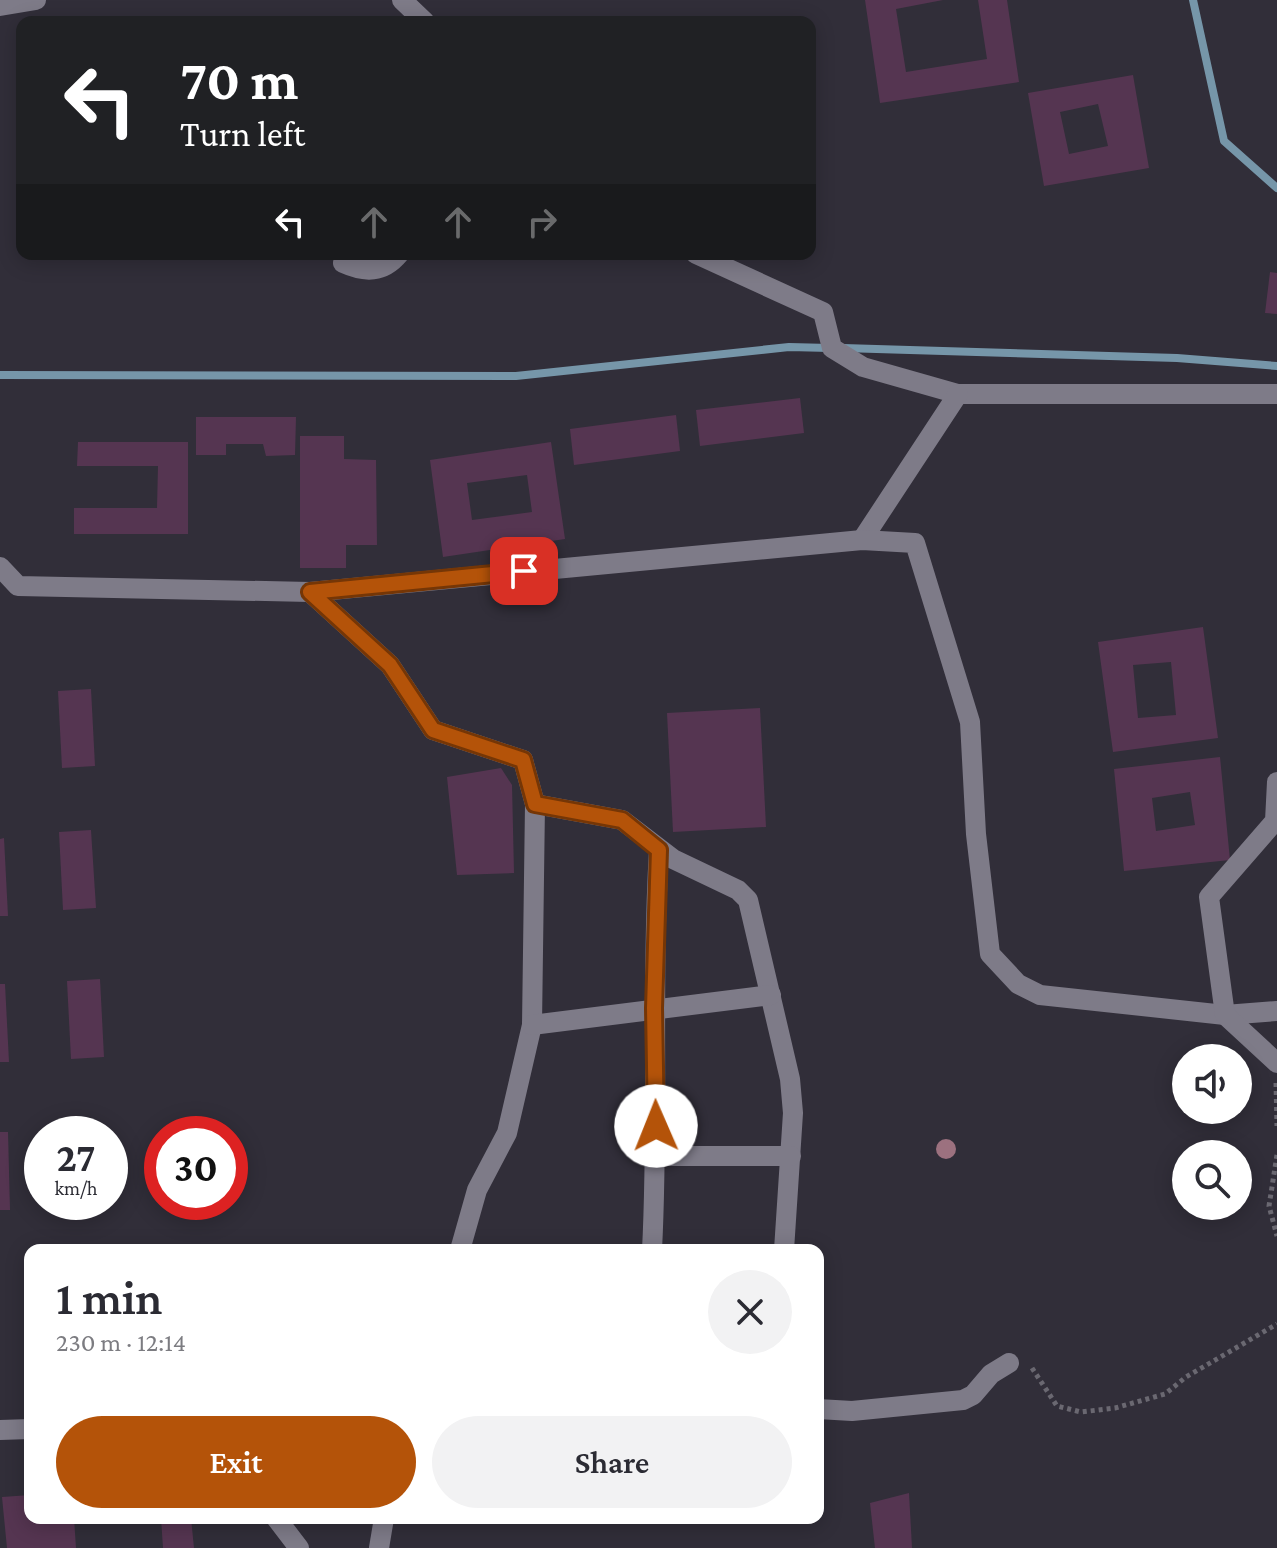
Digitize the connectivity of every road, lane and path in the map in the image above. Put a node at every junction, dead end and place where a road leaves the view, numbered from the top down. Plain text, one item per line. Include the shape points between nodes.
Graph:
1 (402, 0) edge
2 (30, 1) edge
3 (0, 6) edge
4 (419, 16) edge
5 (392, 260) edge
6 (709, 260) edge
7 (343, 263) dead end
8 (958, 394) junction
9 (1277, 394) edge
10 (862, 540) junction
11 (0, 567) edge
12 (310, 592) junction
13 (1277, 782) edge
14 (535, 804) junction
15 (659, 850) junction
16 (771, 995) junction
17 (654, 1008) junction
18 (1277, 1011) edge
19 (1225, 1015) junction
20 (532, 1025) junction
21 (1277, 1063) edge
22 (1277, 1078) edge
23 (1277, 1126) edge
24 (1277, 1155) edge
25 (657, 1156) junction
26 (791, 1156) junction
27 (1277, 1236) edge
28 (462, 1244) edge
29 (652, 1244) edge
30 (784, 1244) edge
31 (1277, 1324) edge
32 (1009, 1363) joint
33 (824, 1409) edge
34 (24, 1429) edge
35 (0, 1430) edge
36 (281, 1524) edge
37 (383, 1524) edge
38 (299, 1548) edge
39 (379, 1548) edge

1 - 4 street
2 - 3 street
5 - 7 street via 378,271 359,271
6 - 8 street via 823,312 832,348 851,361
8 - 9 street
8 - 10 street
10 - 12 street
10 - 19 street via 915,543 948,647 970,722 990,954 1018,984 1040,995
11 - 12 street via 18,586
12 - 14 street via 390,665 433,730 523,760
13 - 19 street via 1275,821 1209,897
14 - 15 street via 622,820
14 - 20 street
15 - 16 street via 748,900
15 - 17 street
16 - 17 street
16 - 26 street via 790,1079
17 - 20 street
17 - 25 street
18 - 19 street
19 - 21 street
20 - 28 street via 507,1133 477,1190
22 - 23 path
24 - 27 path via 1269,1206
25 - 26 street
25 - 29 street
26 - 30 street
31 - 32 path via 1165,1394 1115,1408 1081,1412 1057,1406 1028,1364
32 - 33 street via 963,1400
34 - 35 street
36 - 38 street
37 - 39 street

